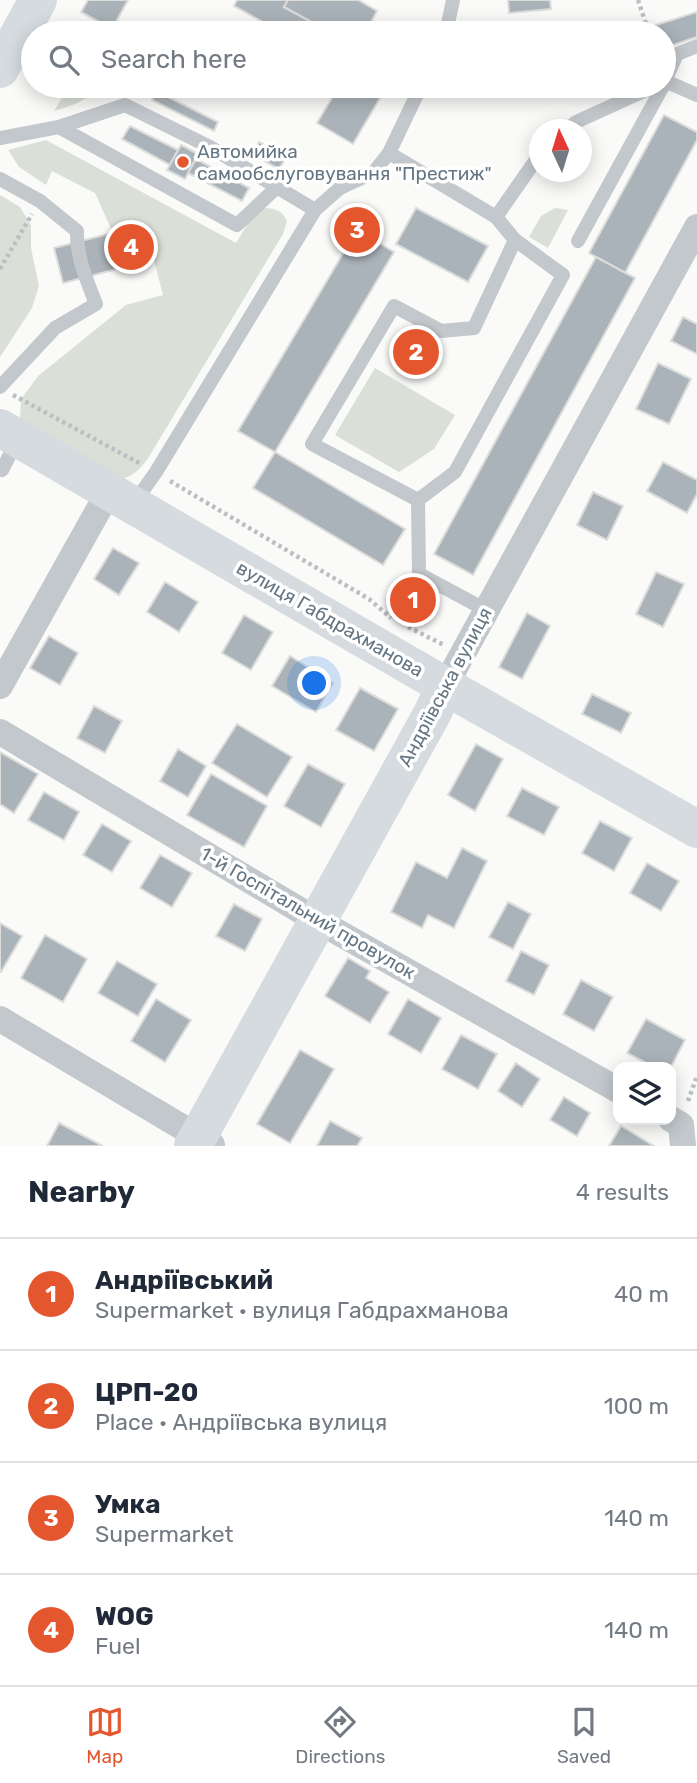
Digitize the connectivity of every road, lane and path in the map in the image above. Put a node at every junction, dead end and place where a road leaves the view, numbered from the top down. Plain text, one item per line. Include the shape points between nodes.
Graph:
1 (38, 0) edge
2 (453, 0) edge
3 (638, 0) edge
4 (26, 21) edge
5 (449, 21) edge
6 (645, 21) edge
7 (21, 31) edge
8 (697, 46) edge
9 (676, 56) edge
10 (0, 69) edge
11 (676, 88) edge
12 (697, 95) edge
13 (415, 98) edge
14 (629, 98) edge
15 (655, 98) edge
16 (581, 119) edge
17 (60, 127) junction
18 (0, 138) edge
19 (389, 153) junction
20 (529, 170) edge
21 (0, 179) edge
22 (276, 188) junction
23 (40, 201) junction
24 (315, 210) junction
25 (496, 217) junction
26 (697, 227) edge
27 (515, 240) junction
28 (578, 241) dead end
29 (0, 269) edge
30 (6, 423) edge
31 (156, 472) junction
32 (121, 498) junction
33 (418, 500) junction
34 (486, 610) junction
35 (393, 620) dead end
36 (405, 626) dead end
37 (450, 648) dead end
38 (0, 686) edge
39 (445, 687) junction
40 (0, 732) edge
41 (697, 829) edge
42 (318, 921) junction
43 (0, 1019) edge
44 (613, 1087) edge
45 (202, 1143) edge

1 - 4 street
2 - 5 lane
3 - 6 path
7 - 10 street
8 - 9 lane
11 - 12 lane
13 - 19 lane
14 - 16 lane
15 - 28 lane
17 - 18 lane
17 - 22 lane via 125,105 210,147
17 - 22 lane via 237,225
19 - 24 lane via 373,173 340,188
19 - 25 lane
20 - 25 lane
21 - 23 lane
22 - 24 lane
23 - 29 path
23 - 30 lane via 77,231 76,243 96,304 55,328
24 - 31 lane
25 - 27 lane
26 - 34 street, Андріївська вулиця
27 - 33 lane via 563,275 455,472
27 - 33 lane via 474,328 440,331 394,306 312,444
30 - 31 path
30 - 32 street, вулиця Габдрахманова
31 - 32 lane
31 - 35 path via 369,599
32 - 38 street
32 - 39 street, вулиця Габдрахманова
33 - 34 lane via 419,574
34 - 39 street, Андріївська вулиця
36 - 37 path
39 - 41 street, вулиця Габдрахманова
39 - 42 street, Андріївська вулиця
40 - 42 street, 1-й Госпітальний провулок
42 - 44 street, 1-й Госпітальний провулок
42 - 45 street, Андріївська вулиця
43 - 45 street

